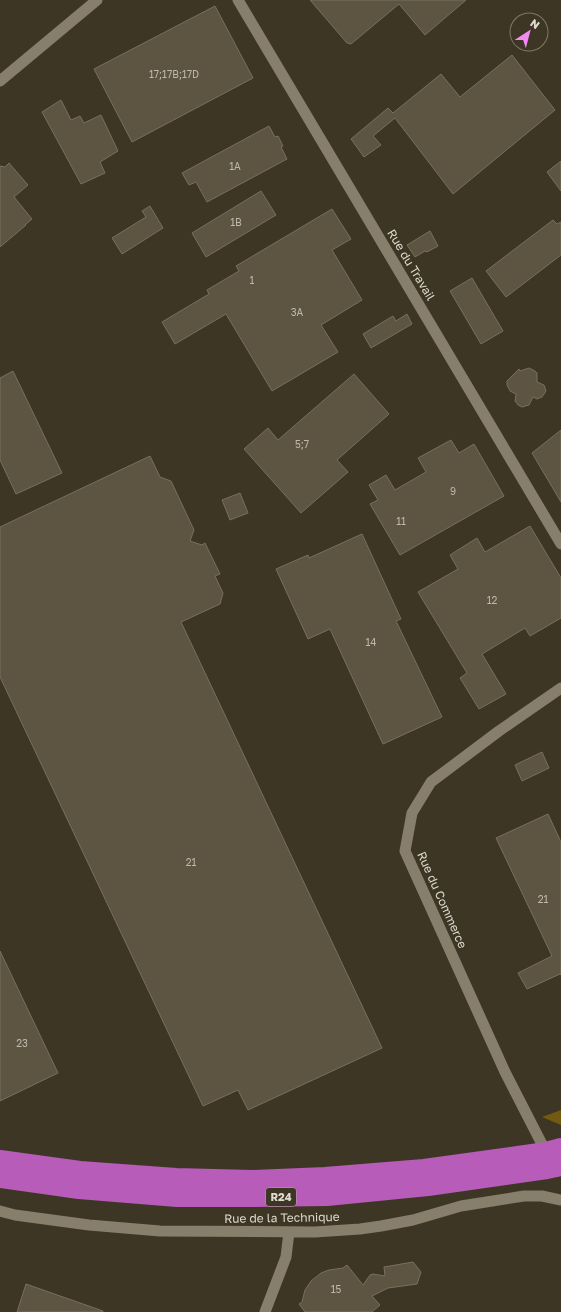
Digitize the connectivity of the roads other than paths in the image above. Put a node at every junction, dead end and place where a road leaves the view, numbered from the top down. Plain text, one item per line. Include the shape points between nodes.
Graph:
1 (97, 0) edge
2 (238, 0) edge
3 (0, 81) edge
4 (561, 544) edge
5 (561, 688) edge
6 (553, 1150) edge
7 (0, 1160) edge
8 (561, 1166) edge
9 (0, 1178) edge
10 (561, 1200) edge
11 (0, 1211) edge
12 (289, 1232) junction
13 (265, 1312) edge

1 - 3 street
2 - 4 street, Rue du Travail
5 - 6 street, Rue du Commerce via 499,730 431,782 412,813 405,851 505,1072
6 - 7 highway, R24 via 424,1169 252,1180 80,1171
8 - 9 highway, R24 via 428,1186 327,1196 177,1196 79,1189
10 - 12 street, Rue de la Technique via 524,1196 461,1206 413,1220 380,1226
11 - 12 street, Rue de la Technique via 124,1229
12 - 13 street via 286,1256

